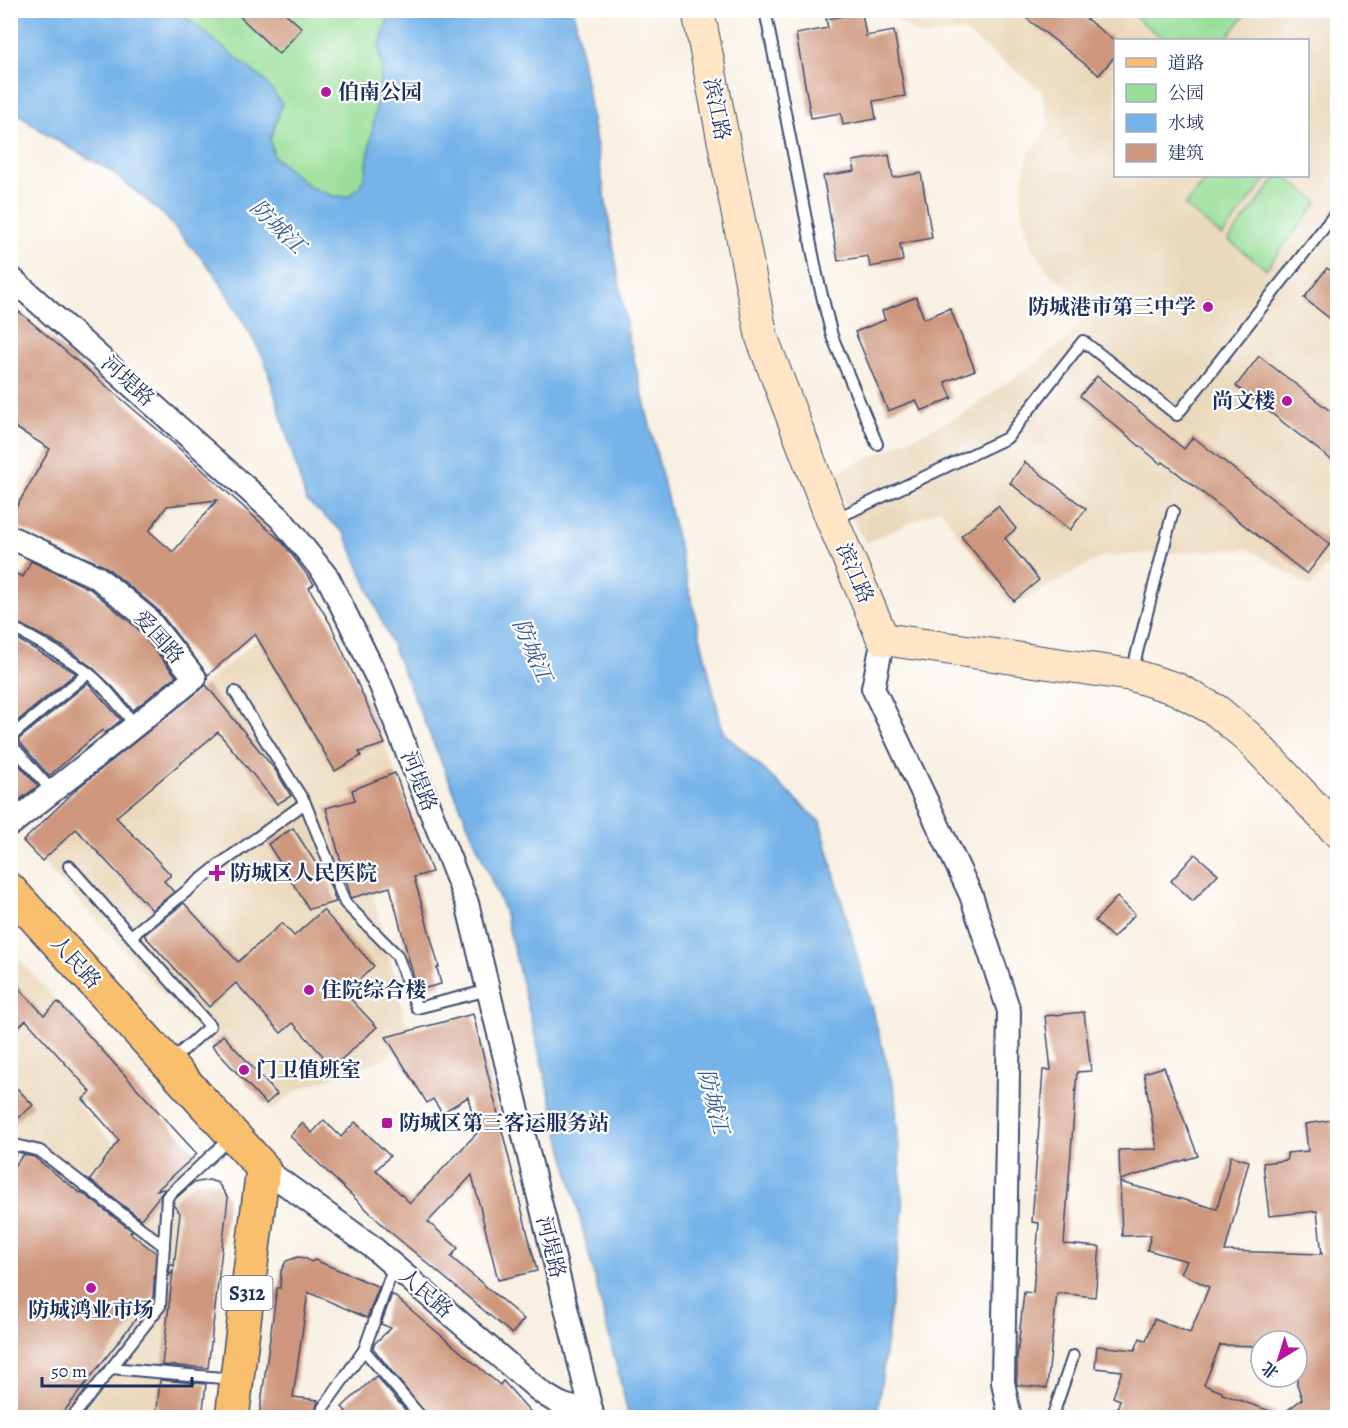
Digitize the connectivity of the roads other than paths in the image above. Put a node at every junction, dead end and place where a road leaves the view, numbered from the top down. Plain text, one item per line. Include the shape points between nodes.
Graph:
1 (698, 10) edge
2 (765, 10) edge
3 (1338, 210) edge
4 (10, 277) edge
5 (877, 444) dead end
6 (1173, 511) dead end
7 (832, 520) junction
8 (10, 537) edge
9 (10, 626) edge
10 (883, 639) junction
11 (88, 673) junction
12 (1132, 675) junction
13 (235, 692) dead end
14 (135, 725) junction
15 (10, 737) edge
16 (10, 743) edge
17 (52, 791) junction
18 (305, 803) junction
19 (10, 825) edge
20 (1338, 832) edge
21 (69, 866) dead end
22 (10, 890) edge
23 (131, 936) junction
24 (489, 990) junction
25 (168, 1064) junction
26 (233, 1135) junction
27 (10, 1150) edge
28 (263, 1168) junction
29 (164, 1246) junction
30 (394, 1266) junction
31 (364, 1350) junction
32 (1073, 1356) dead end
33 (111, 1368) junction
34 (236, 1379) junction
35 (592, 1413) edge
36 (72, 1418) edge
37 (232, 1418) edge
38 (321, 1418) edge
39 (422, 1418) edge
40 (1010, 1418) edge
41 (1052, 1418) edge

1 - 7 street, 滨江路 via 762,338
2 - 5 lane via 832,336
3 - 7 lane via 1178,415 1083,341 1007,438
4 - 24 street, 河堤路 via 280,518 328,578 381,686 467,903
6 - 12 lane
7 - 10 street, 滨江路
8 - 14 street, 爱国路 via 98,576 147,618 195,678
9 - 11 lane
10 - 12 street
10 - 40 street via 873,688 971,895 1009,1011 1003,1382
11 - 14 lane
11 - 15 lane
12 - 20 street via 1177,689 1217,711 1248,737
13 - 18 lane
14 - 17 street, 爱国路
16 - 17 lane
17 - 19 street, 爱国路
18 - 23 lane
18 - 24 lane via 345,903 397,955 417,1008
21 - 23 lane
22 - 25 main road, 人民路
23 - 25 lane via 210,1026
24 - 35 street, 河堤路
25 - 26 main road, 人民路
26 - 28 main road, 人民路
26 - 29 lane via 167,1197
27 - 29 lane via 15,1145 40,1151
28 - 30 street, 人民路
28 - 34 main road, S312
29 - 33 lane via 160,1306
30 - 31 lane
30 - 35 street, 人民路 via 541,1392 572,1409
31 - 38 lane via 322,1408
31 - 39 lane
32 - 41 lane
33 - 34 lane
33 - 36 lane
34 - 37 main road, S312

